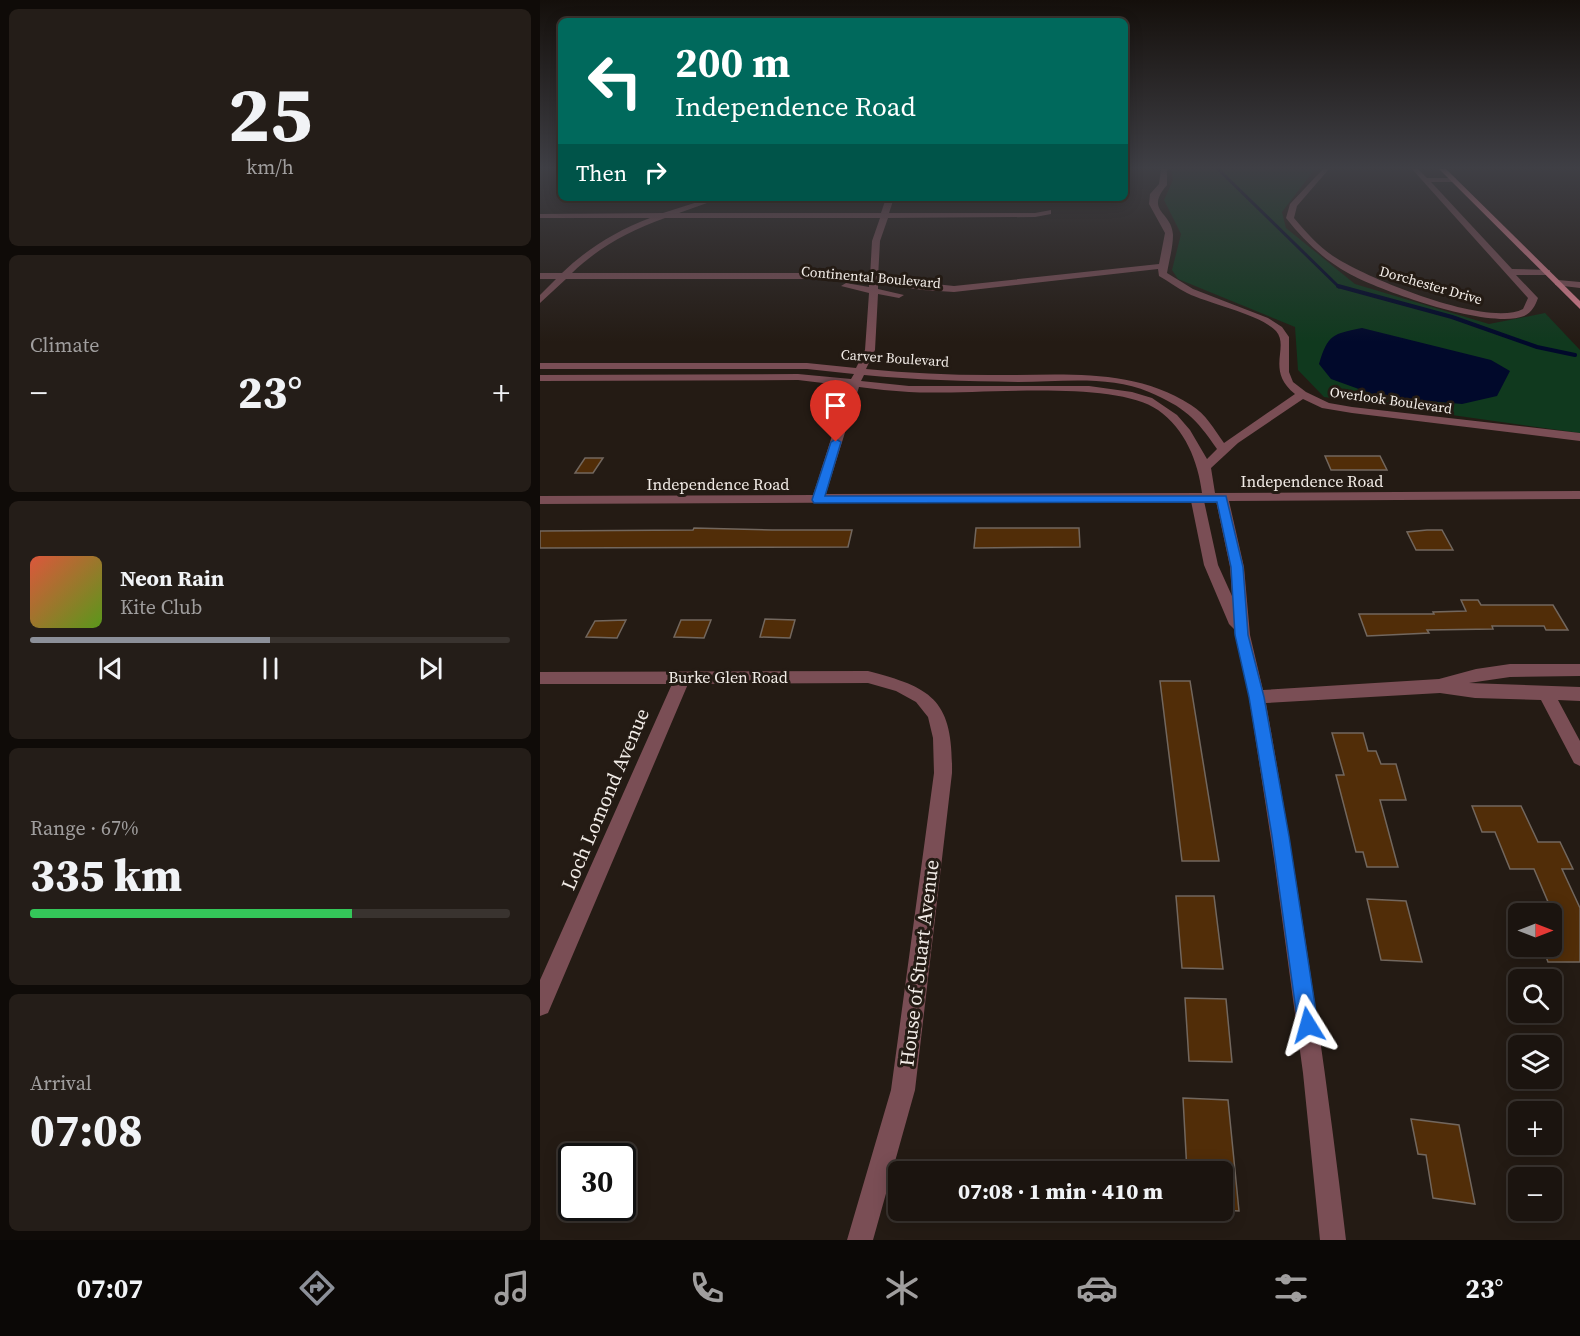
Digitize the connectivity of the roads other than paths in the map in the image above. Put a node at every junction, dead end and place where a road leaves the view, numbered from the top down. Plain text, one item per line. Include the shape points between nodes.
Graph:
1 (643, 227) edge
2 (880, 227) edge
3 (1166, 227) edge
4 (1296, 227) edge
5 (1469, 227) edge
6 (1501, 227) edge
7 (1163, 270) junction
8 (1511, 272) junction
9 (1547, 272) junction
10 (540, 276) edge
11 (564, 276) junction
12 (540, 284) edge
13 (557, 284) junction
14 (1558, 284) junction
15 (874, 285) junction
16 (1580, 285) edge
17 (540, 300) edge
18 (1580, 306) edge
19 (540, 366) edge
20 (860, 372) junction
21 (540, 378) edge
22 (854, 384) junction
23 (1302, 394) junction
24 (1580, 437) edge
25 (1223, 449) junction
26 (1204, 467) junction
27 (1580, 495) edge
28 (1209, 498) junction
29 (540, 500) edge
30 (818, 500) junction
31 (1242, 635) junction
32 (1509, 670) junction
33 (1552, 670) junction
34 (1580, 670) edge
35 (540, 678) edge
36 (683, 678) junction
37 (1440, 686) junction
38 (914, 691) joint
39 (1521, 693) junction
40 (1546, 694) junction
41 (1573, 694) edge
42 (1257, 697) junction
43 (1580, 758) edge
44 (549, 967) edge
45 (540, 1005) edge
46 (860, 1240) edge
47 (1333, 1240) edge

1 - 11 street via 599,245
2 - 15 street
3 - 7 street via 1169,233
4 - 8 street, Dorchester Drive via 1341,267 1362,279 1455,308 1498,317 1514,316 1532,306 1533,298
5 - 8 street, Dorchester Drive
6 - 9 main road
7 - 15 street, Continental Boulevard via 962,296 922,297
7 - 23 street, Overlook Boulevard via 1190,291 1279,329 1284,337 1284,372 1288,383
8 - 9 street
9 - 14 main road
10 - 11 street, Continental Boulevard
11 - 13 street
11 - 15 street, Continental Boulevard via 809,275
12 - 13 street, Continental Boulevard
13 - 15 street, Continental Boulevard
13 - 17 street
14 - 16 street
14 - 18 main road
15 - 20 street via 870,350
19 - 20 street, Carver Boulevard via 785,366
20 - 22 street
20 - 25 street, Carver Boulevard via 928,378 1092,377 1129,382 1187,406 1201,418
21 - 22 street, Carver Boulevard via 798,377
22 - 26 street, Carver Boulevard via 909,389 1089,388 1118,392 1171,413 1188,434
22 - 30 street
23 - 24 street, Overlook Boulevard via 1326,406 1352,411
23 - 25 street
25 - 26 street
26 - 28 street, Carver Boulevard
27 - 28 street, Independence Road
28 - 30 street, Independence Road
28 - 31 street via 1237,567
28 - 31 street via 1211,565
29 - 30 street, Independence Road
31 - 42 street
32 - 33 street
32 - 37 street via 1468,675
32 - 39 street
33 - 34 street
33 - 41 street
35 - 36 street, Burke Glen Road
36 - 38 street, Burke Glen Road via 868,676
36 - 44 street, Loch Lomond Avenue
37 - 39 street
37 - 42 street
38 - 46 street, House of Stuart Avenue via 931,706 939,724 944,748 942,773 903,1090
39 - 40 street
40 - 41 street
40 - 43 street
42 - 47 street via 1315,1073
44 - 45 street, Loch Lomond Avenue

